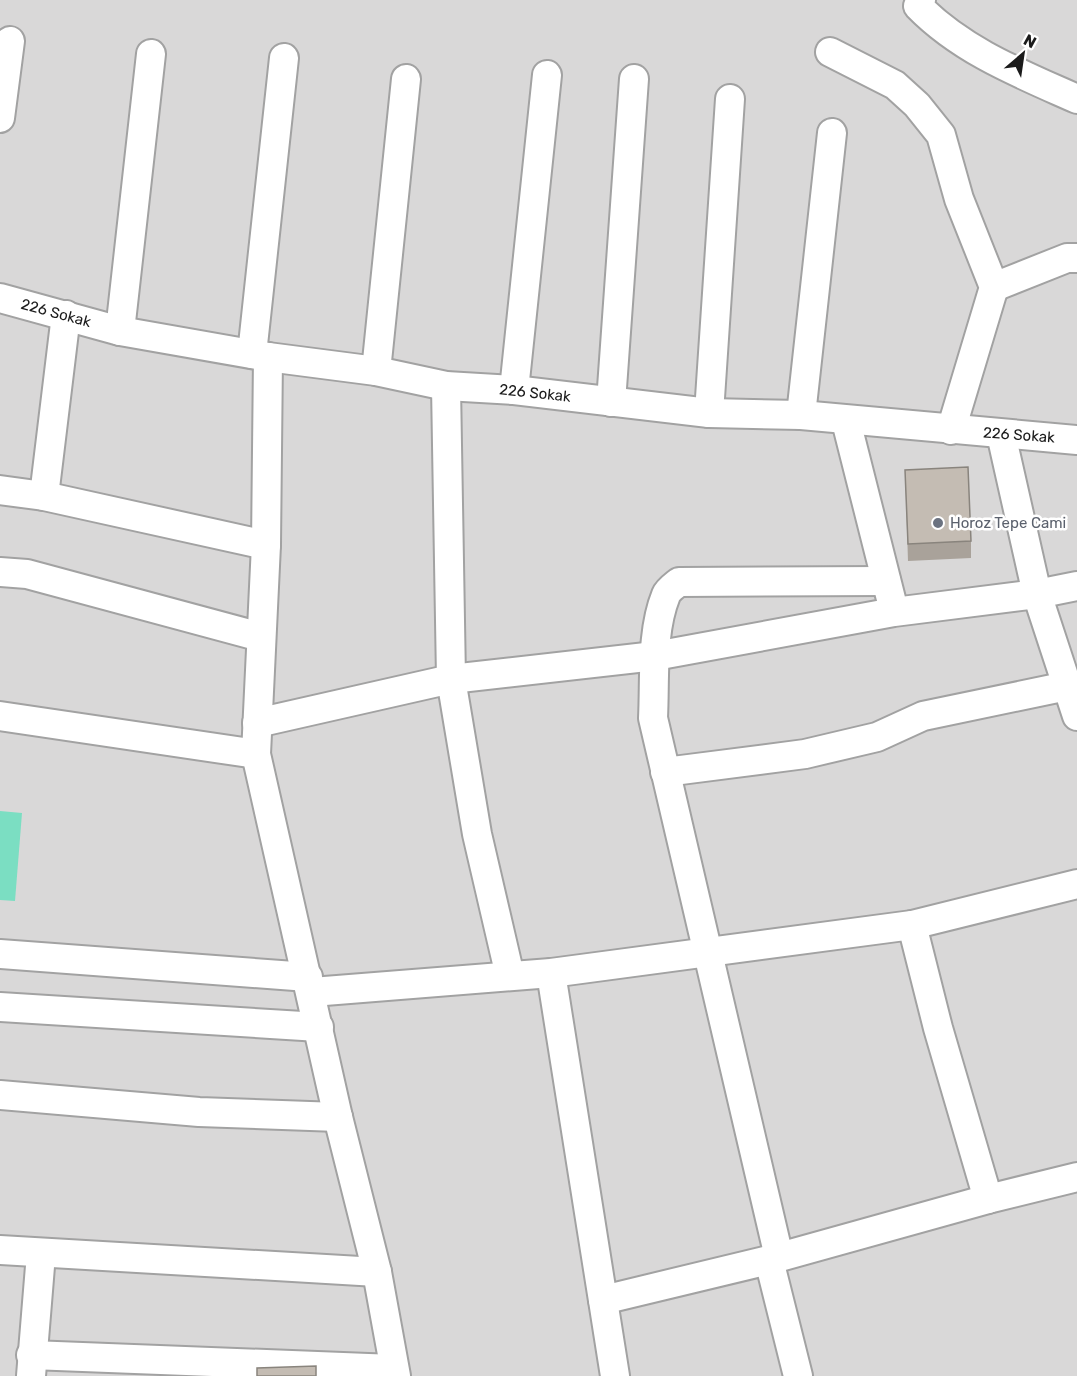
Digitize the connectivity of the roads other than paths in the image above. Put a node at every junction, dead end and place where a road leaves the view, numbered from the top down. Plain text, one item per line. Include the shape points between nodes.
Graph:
1 (921, 0) edge
2 (10, 41) dead end
3 (830, 52) dead end
4 (151, 54) dead end
5 (284, 58) dead end
6 (547, 75) dead end
7 (406, 79) dead end
8 (634, 79) dead end
9 (730, 99) dead end
10 (1077, 99) edge
11 (0, 118) edge
12 (832, 134) dead end
13 (1077, 258) edge
14 (994, 287) junction
15 (0, 298) edge
16 (66, 315) junction
17 (120, 331) junction
18 (260, 356) junction
19 (376, 371) junction
20 (446, 386) junction
21 (513, 390) junction
22 (611, 402) junction
23 (709, 413) junction
24 (801, 415) junction
25 (846, 421) junction
26 (951, 430) junction
27 (1001, 434) junction
28 (1077, 440) edge
29 (0, 490) edge
30 (44, 496) junction
31 (266, 545) junction
32 (0, 572) edge
33 (886, 581) junction
34 (1077, 586) edge
35 (1037, 594) junction
36 (894, 612) junction
37 (261, 637) junction
38 (655, 656) junction
39 (451, 679) junction
40 (1067, 686) junction
41 (0, 716) edge
42 (1077, 716) edge
43 (257, 723) junction
44 (256, 754) junction
45 (665, 772) junction
46 (1077, 884) edge
47 (912, 925) junction
48 (706, 952) junction
49 (0, 954) edge
50 (551, 973) junction
51 (510, 976) junction
52 (310, 985) junction
53 (0, 1007) edge
54 (320, 1027) junction
55 (0, 1095) edge
56 (338, 1117) junction
57 (1077, 1177) edge
58 (988, 1199) junction
59 (0, 1250) edge
60 (41, 1254) junction
61 (774, 1259) junction
62 (377, 1272) junction
63 (603, 1300) junction
64 (31, 1365) edge
65 (190, 1368) edge
66 (395, 1372) edge
67 (615, 1376) edge
68 (798, 1376) edge

1 - 10 street via 918,6 966,46
2 - 11 street
3 - 14 street via 895,85 941,135 959,199
4 - 17 street
5 - 18 street
6 - 21 street
7 - 19 street
8 - 22 street
9 - 23 street
12 - 24 street
13 - 14 street via 1067,258
14 - 26 street
15 - 16 street, 226 Sokak
16 - 17 street, 226 Sokak
16 - 30 street
17 - 18 street, 226 Sokak
18 - 19 street, 226 Sokak
18 - 31 street
19 - 20 street, 226 Sokak
20 - 21 street, 226 Sokak
20 - 39 street
21 - 22 street, 226 Sokak
22 - 23 street, 226 Sokak
23 - 24 street, 226 Sokak
24 - 25 street, 226 Sokak
25 - 26 street, 226 Sokak
25 - 33 street
26 - 27 street, 226 Sokak
27 - 28 street, 226 Sokak
27 - 35 street
29 - 30 street
30 - 31 street
31 - 37 street
32 - 37 street via 27,574
33 - 36 street
33 - 38 street via 679,582 666,592
34 - 35 street
35 - 36 street
35 - 40 street
36 - 38 street
37 - 43 street
38 - 39 street
38 - 45 street via 653,718
39 - 43 street
39 - 51 street via 477,834
40 - 42 street
40 - 45 street via 923,716 877,737 805,754
41 - 44 street
43 - 44 street
44 - 52 street
45 - 48 street
46 - 47 street
47 - 48 street
47 - 58 street
48 - 50 street
48 - 61 street
49 - 52 street
50 - 51 street
50 - 63 street
51 - 52 street
52 - 54 street
53 - 54 street
54 - 56 street
55 - 56 street via 199,1112
56 - 62 street
57 - 58 street
58 - 61 street
59 - 60 street
60 - 62 street
60 - 64 street
61 - 63 street
61 - 68 street
62 - 66 street
63 - 67 street
64 - 65 street
65 - 66 street

